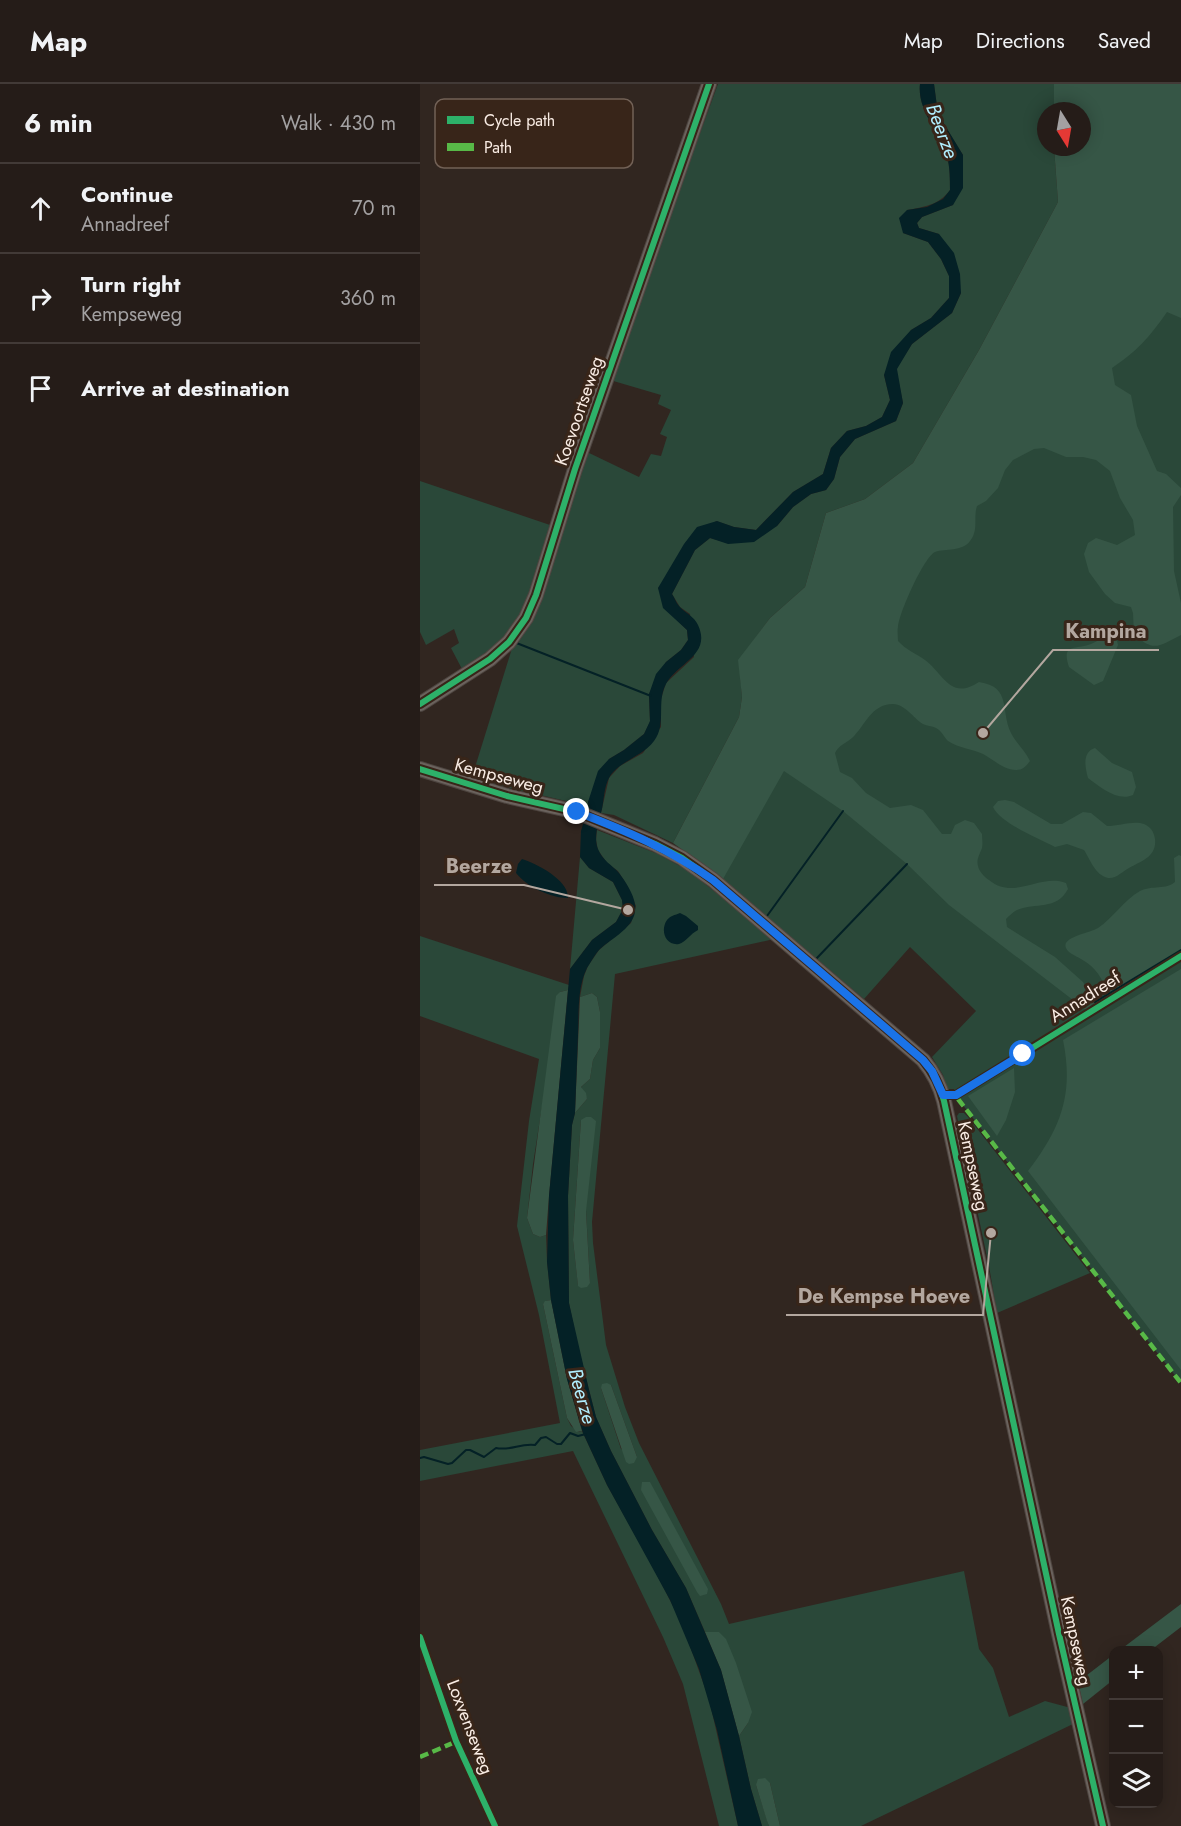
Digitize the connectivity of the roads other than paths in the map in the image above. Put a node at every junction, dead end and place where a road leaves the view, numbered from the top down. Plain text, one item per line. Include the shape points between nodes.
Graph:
1 (709, 84) edge
2 (420, 704) edge
3 (420, 769) edge
4 (1103, 1826) edge

1 - 2 street, Koevoortseweg via 526,618 509,642 490,659
3 - 4 street, Kempseweg via 586,815 670,852 713,880 932,1071 943,1095

